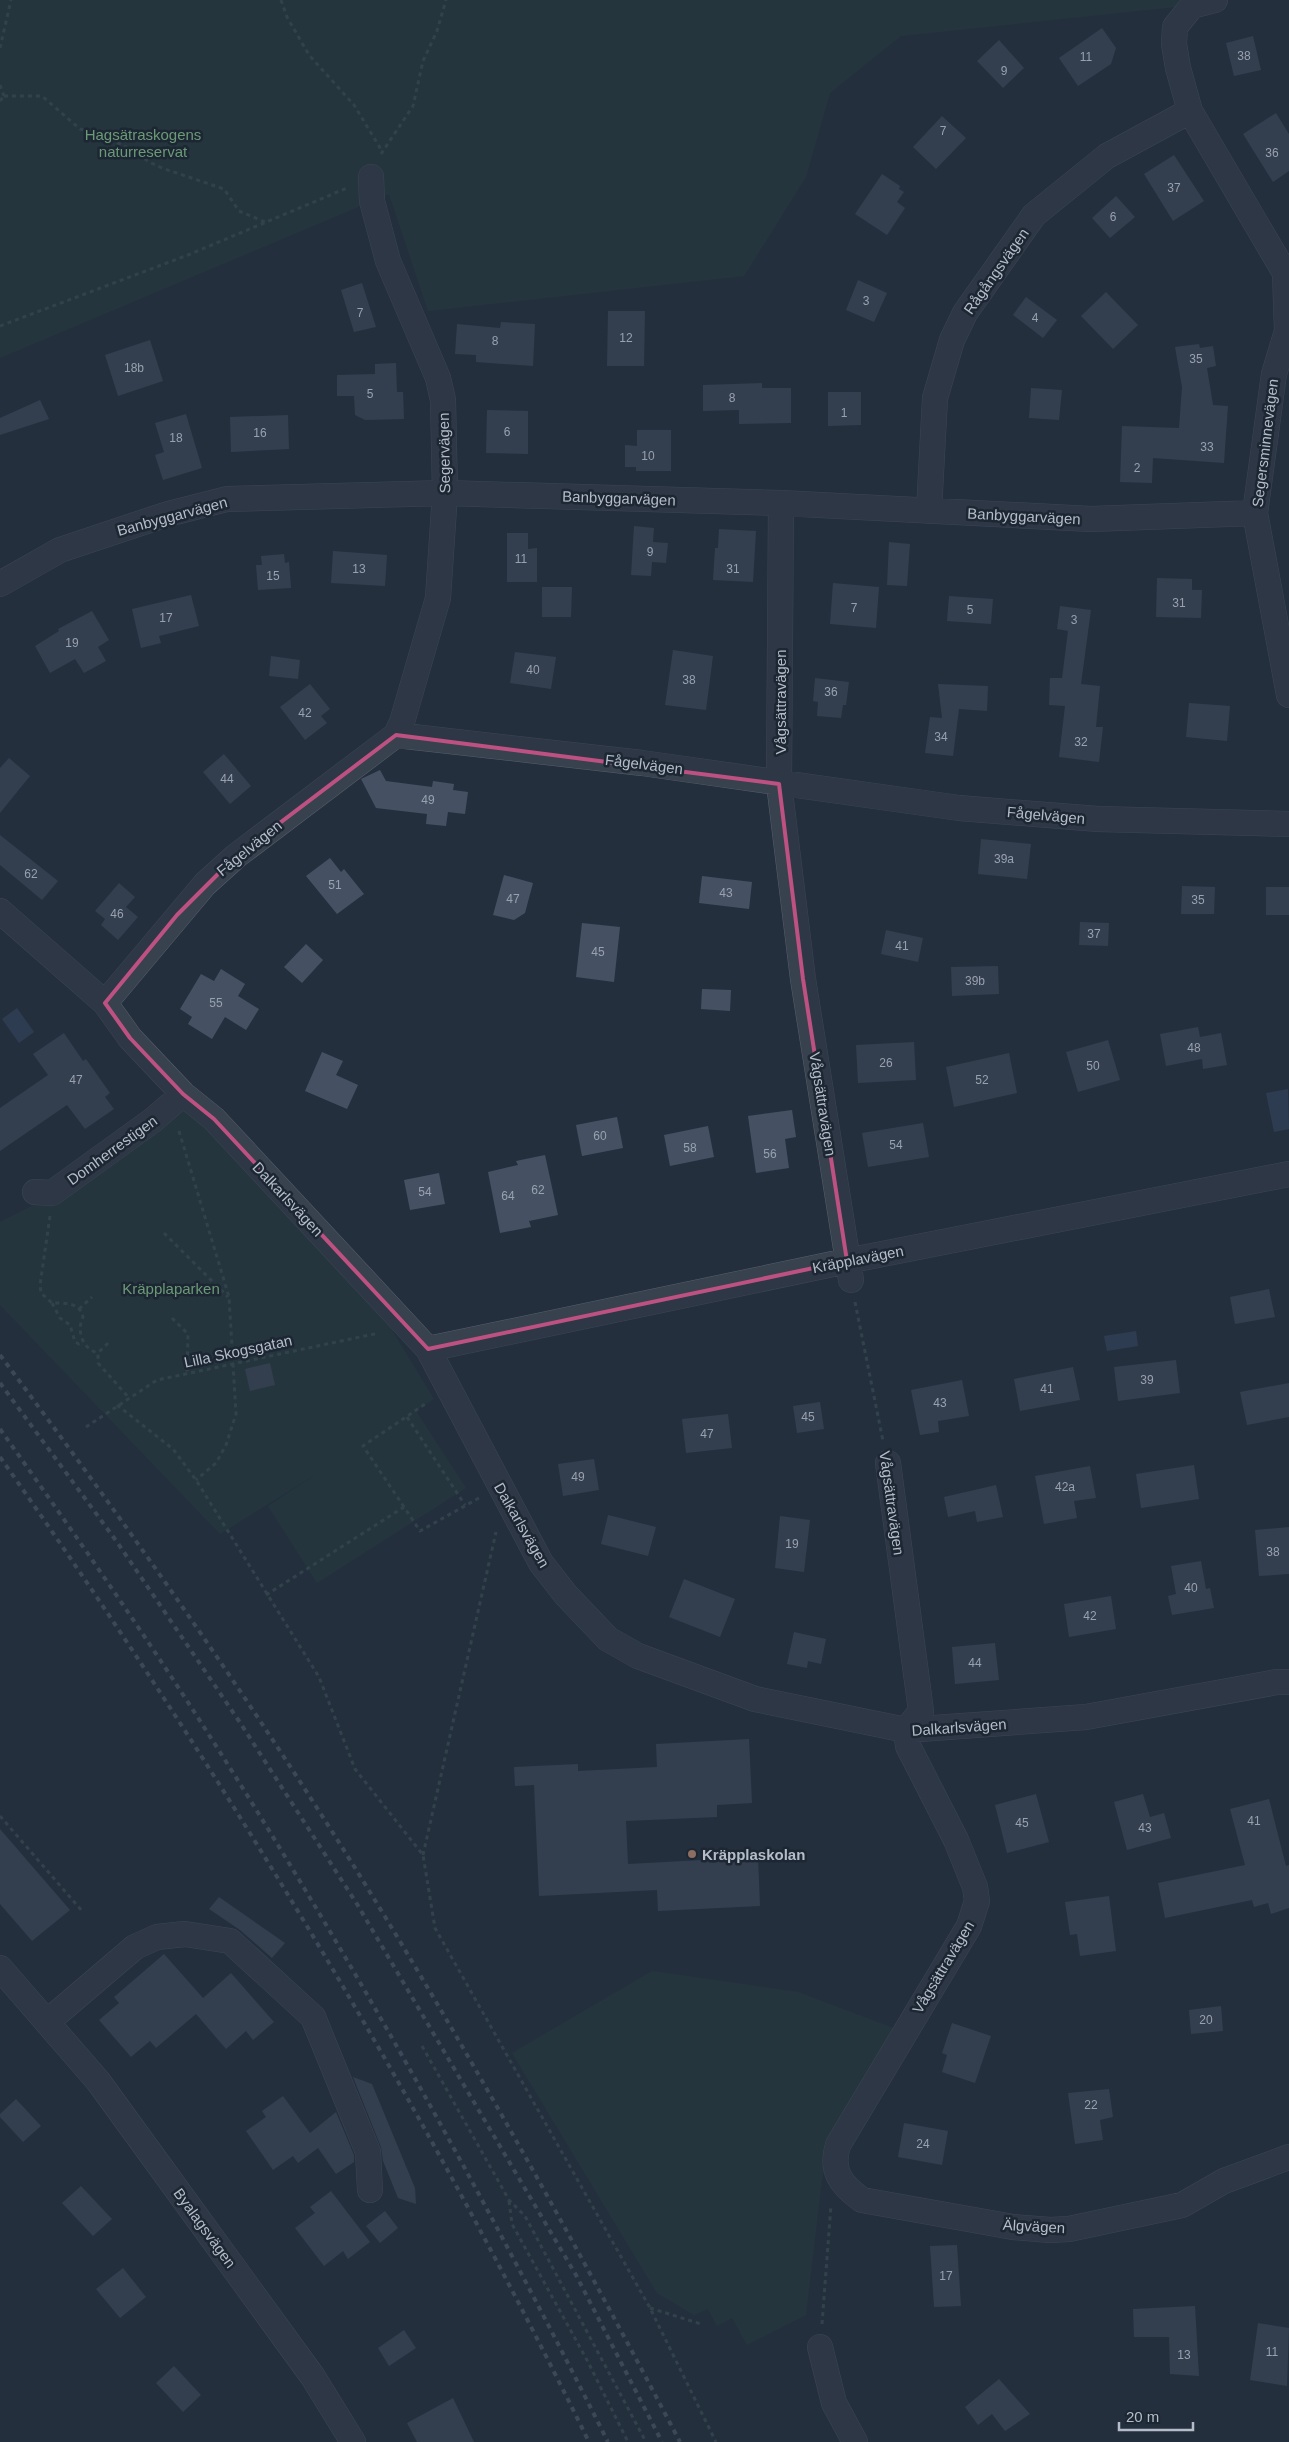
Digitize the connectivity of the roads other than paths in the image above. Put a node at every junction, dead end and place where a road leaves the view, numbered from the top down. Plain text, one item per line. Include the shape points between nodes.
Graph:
1 (1215, 0) edge
2 (1190, 111) junction
3 (371, 177) road end
4 (1288, 331) edge
5 (445, 493) junction
6 (781, 503) junction
7 (929, 511) junction
8 (1255, 513) junction
9 (0, 584) edge
10 (1289, 695) edge
11 (396, 735) junction
12 (779, 784) junction
13 (1289, 824) edge
14 (0, 911) edge
15 (105, 1003) junction
16 (177, 1101) junction
17 (1289, 1174) edge
18 (44, 1192) road end
19 (849, 1271) junction
20 (428, 1349) junction
21 (888, 1463) road end
22 (1289, 1682) edge
23 (906, 1730) junction
24 (0, 1968) edge
25 (47, 2022) junction
26 (1289, 2157) edge
27 (838, 2177) joint
28 (370, 2190) dead end
29 (820, 2347) road end
30 (353, 2442) edge
31 (855, 2442) edge

1 - 2 street, Segersminnevägen via 1192,6 1175,27 1178,68
2 - 4 street, Segersminnevägen via 1285,274
2 - 7 street, Rågångsvägen via 1107,156 1034,215 965,313 952,340 935,398
3 - 5 street, Segervägen via 372,202 388,261 438,378
4 - 8 street, Segersminnevägen via 1274,374
5 - 6 street, Banbyggarvägen
5 - 9 street, Banbyggarvägen via 227,499 168,514 60,550
5 - 11 street, Segervägen via 438,598
6 - 7 street, Banbyggarvägen
6 - 12 street, Vågsättravägen
7 - 8 street, Banbyggarvägen via 1091,519
8 - 10 street, Segersminnevägen
11 - 12 street, Fågelvägen via 642,763
11 - 15 street, Fågelvägen via 236,856 205,884
12 - 13 street, Fågelvägen via 952,807 1088,818
12 - 19 street, Vågsättravägen via 803,978
14 - 15 street, Dalkarlsvägen
15 - 16 street, Dalkarlsvägen
16 - 18 street, Domherrestigen
16 - 20 street, Dalkarlsvägen via 214,1119
17 - 19 street, Kräpplavägen
19 - 20 street, Kräpplavägen
20 - 23 street, Dalkarlsvägen via 493,1496 566,1594 608,1638 638,1656 755,1699
21 - 23 street, Vågsättravägen via 920,1711
22 - 23 street, Dalkarlsvägen via 1086,1717
23 - 27 street, Vågsättravägen via 908,1746 969,1871 977,1901 969,1926 838,2145 834,2157
24 - 25 street, Byalagsvägen
25 - 28 street via 135,1948 156,1937 185,1934 230,1941 313,2018 368,2152
25 - 30 street, Byalagsvägen via 116,2105 313,2377
26 - 27 street, Älgvägen via 1224,2181 1182,2205 1069,2230 1013,2227 862,2200
29 - 31 street via 834,2403

